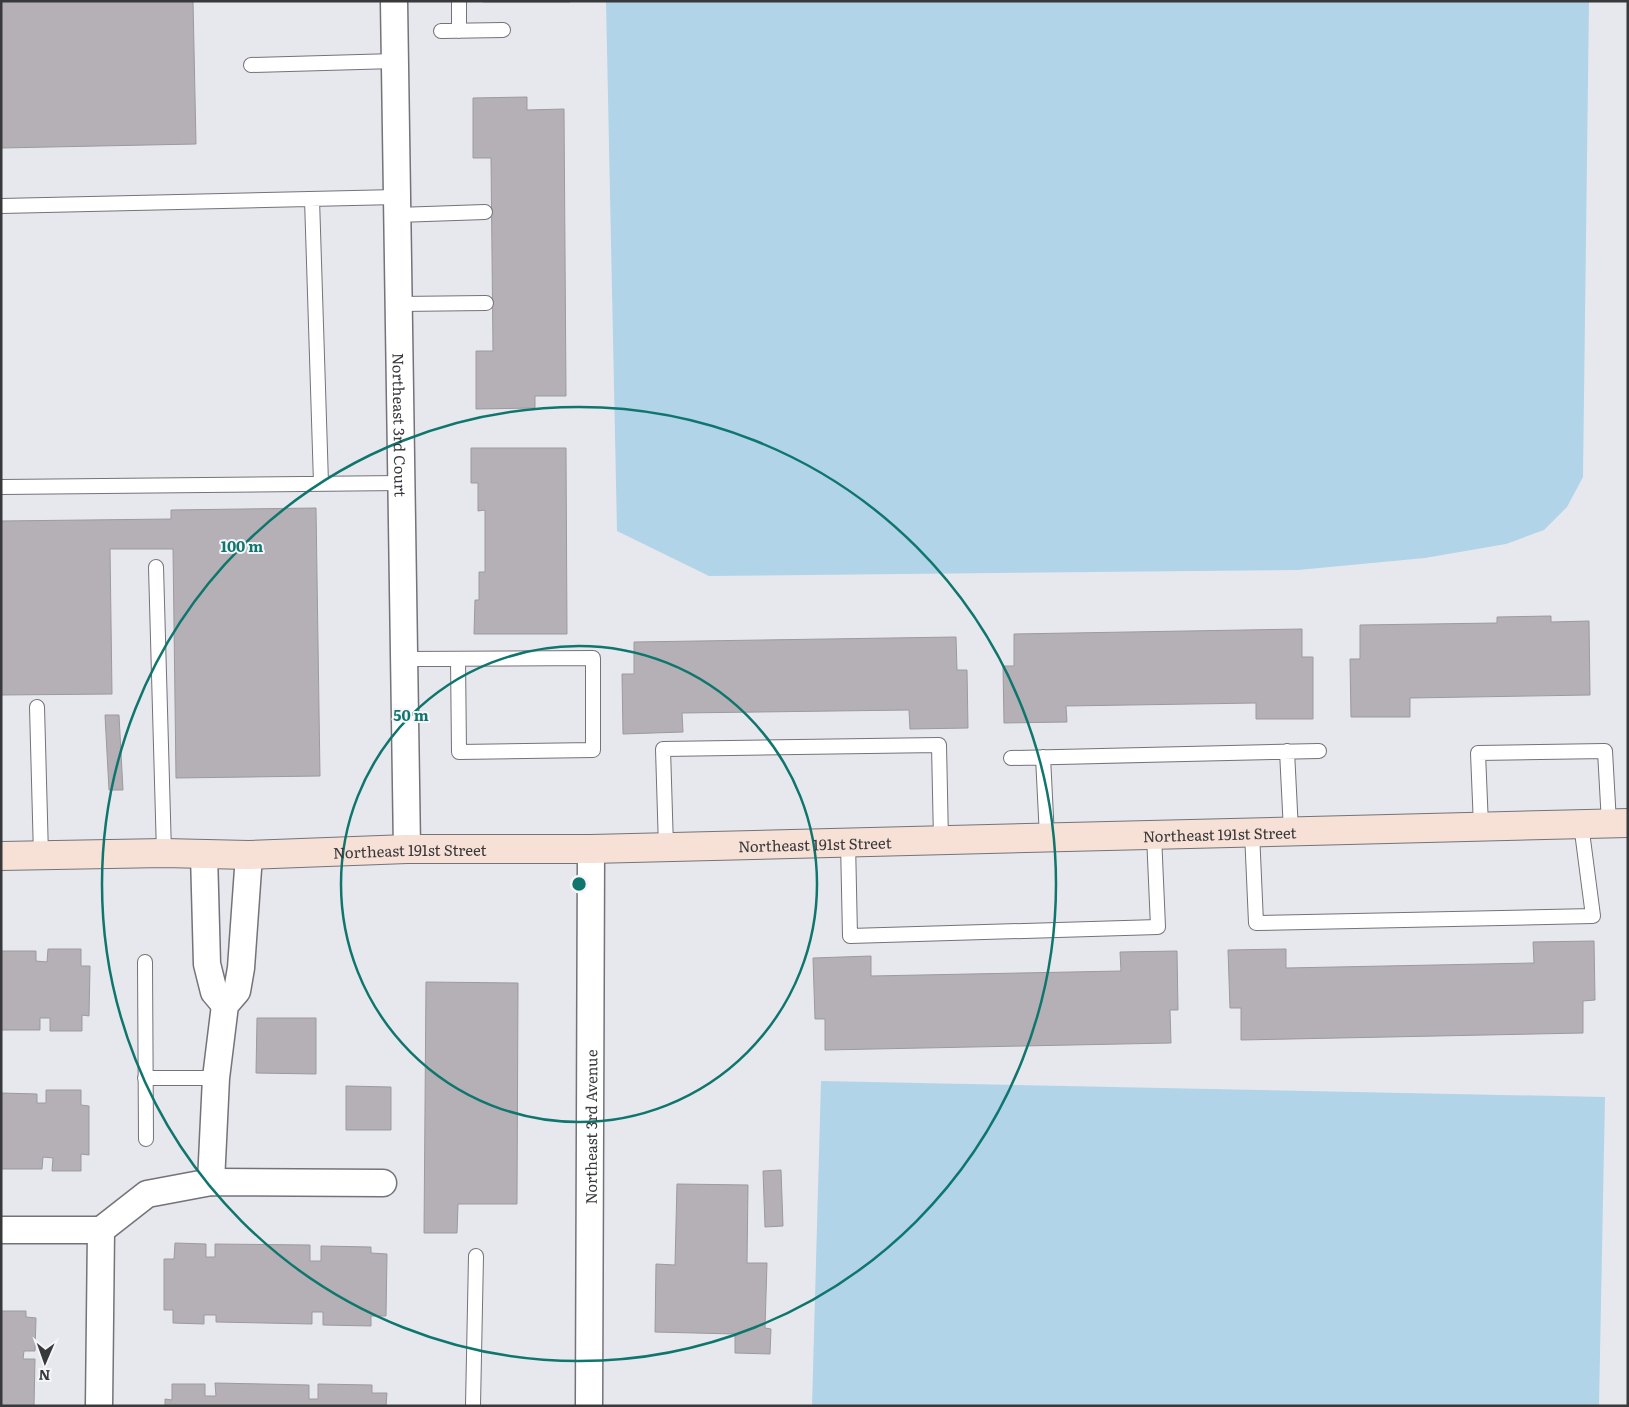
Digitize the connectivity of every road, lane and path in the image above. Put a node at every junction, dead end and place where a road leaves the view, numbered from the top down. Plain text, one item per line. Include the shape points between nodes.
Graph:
1 (394, 1) edge
2 (459, 1) edge
3 (503, 30) dead end
4 (441, 31) dead end
5 (459, 31) junction
6 (395, 61) junction
7 (250, 65) dead end
8 (312, 199) junction
9 (1, 206) edge
10 (397, 206) junction
11 (485, 212) dead end
12 (486, 303) dead end
13 (399, 304) junction
14 (322, 483) junction
15 (401, 483) junction
16 (1, 487) edge
17 (156, 567) dead end
18 (404, 659) junction
19 (458, 659) junction
20 (37, 707) dead end
21 (1319, 751) dead end
22 (1287, 752) junction
23 (1044, 757) junction
24 (1011, 758) dead end
25 (1619, 823) edge
26 (1581, 824) junction
27 (1481, 826) junction
28 (1252, 832) junction
29 (1291, 832) junction
30 (1154, 834) junction
31 (1047, 837) junction
32 (941, 840) junction
33 (848, 842) junction
34 (666, 847) junction
35 (407, 849) junction
36 (591, 849) junction
37 (164, 853) junction
38 (204, 854) junction
39 (249, 855) junction
40 (1, 856) edge
41 (41, 856) junction
42 (145, 962) dead end
43 (225, 1005) junction
44 (145, 1078) junction
45 (216, 1078) junction
46 (146, 1139) dead end
47 (211, 1182) junction
48 (384, 1183) dead end
49 (1, 1230) edge
50 (101, 1230) junction
51 (476, 1256) dead end
52 (99, 1406) edge
53 (473, 1406) edge
54 (588, 1406) edge

1 - 6 street, Northeast 3rd Court
2 - 5 lane
3 - 5 lane
4 - 5 lane
6 - 7 lane
6 - 10 street, Northeast 3rd Court
8 - 9 lane
8 - 10 lane
8 - 14 lane
10 - 11 lane
10 - 13 street, Northeast 3rd Court
12 - 13 lane
13 - 15 street, Northeast 3rd Court
14 - 15 lane
14 - 16 lane
15 - 18 street, Northeast 3rd Court
17 - 37 lane
18 - 19 lane
18 - 35 street, Northeast 3rd Court
19 - 19 lane via 593,658 593,750 459,752
20 - 41 lane
21 - 22 lane
22 - 23 lane
22 - 29 lane
23 - 24 lane
23 - 31 lane
25 - 26 street, Northeast 191st Street
25 - 27 lane via 1605,751 1478,753
26 - 27 street, Northeast 191st Street
26 - 28 lane via 1593,916 1256,923
27 - 29 street, Northeast 191st Street
28 - 29 street, Northeast 191st Street
28 - 30 street, Northeast 191st Street
30 - 31 street, Northeast 191st Street
30 - 33 lane via 1158,927 870,936 850,936
31 - 32 street, Northeast 191st Street
32 - 33 street, Northeast 191st Street
32 - 34 lane via 939,745 663,749
33 - 34 street, Northeast 191st Street
34 - 36 street, Northeast 191st Street
35 - 36 street, Northeast 191st Street
35 - 39 street, Northeast 191st Street
36 - 54 street, Northeast 3rd Avenue
37 - 38 street, Northeast 191st Street
37 - 41 street, Northeast 191st Street
38 - 39 street, Northeast 191st Street
38 - 43 street via 207,964 214,992
39 - 43 street via 242,968 237,991
40 - 41 street, Northeast 191st Street
42 - 44 lane
43 - 45 street
44 - 45 lane
44 - 46 lane
45 - 47 street
47 - 48 street
47 - 50 street via 147,1194
49 - 50 street
50 - 52 street
51 - 53 lane

